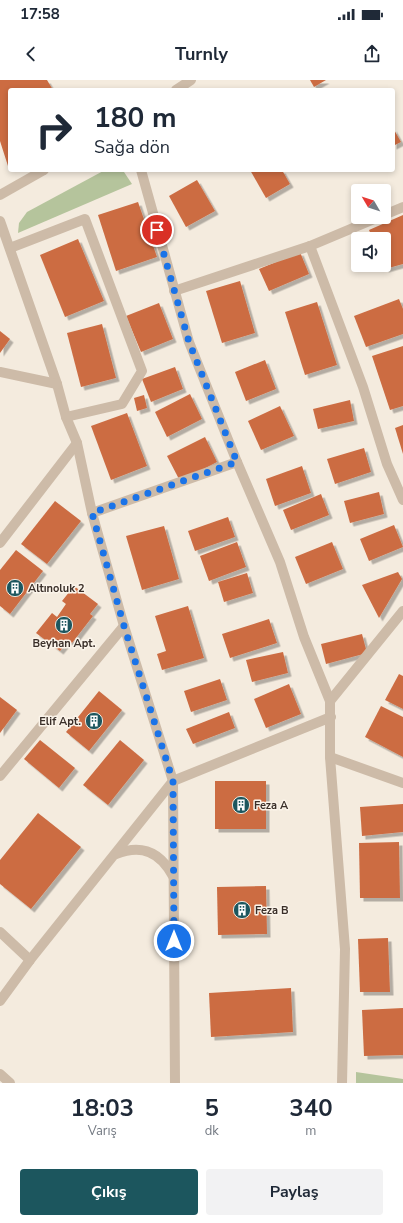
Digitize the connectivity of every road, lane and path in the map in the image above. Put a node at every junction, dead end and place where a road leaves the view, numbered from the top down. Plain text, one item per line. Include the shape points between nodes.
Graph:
1 (191, 80) edge
2 (179, 88) edge
3 (40, 172) edge
4 (142, 172) edge
5 (0, 195) edge
6 (403, 207) edge
7 (391, 212) edge
8 (0, 221) edge
9 (362, 224) edge
10 (310, 246) junction
11 (10, 248) junction
12 (174, 291) junction
13 (0, 372) edge
14 (57, 384) junction
15 (66, 417) junction
16 (77, 443) junction
17 (237, 462) junction
18 (403, 500) edge
19 (92, 513) junction
20 (0, 544) edge
21 (403, 611) edge
22 (124, 626) junction
23 (330, 701) junction
24 (331, 717) junction
25 (330, 757) junction
26 (0, 776) edge
27 (173, 781) junction
28 (403, 783) edge
29 (114, 855) junction
30 (174, 878) junction
31 (0, 932) edge
32 (30, 960) junction
33 (0, 1002) edge
34 (0, 1074) edge
35 (10, 1083) edge
36 (175, 1083) edge
37 (342, 1083) edge

1 - 2 street
3 - 5 street
4 - 12 street
6 - 7 street
8 - 11 street
9 - 10 street
10 - 12 street
10 - 18 street via 363,387 387,464
11 - 14 street
11 - 15 street via 85,219 142,371 122,404
12 - 17 street via 189,342
13 - 14 street
14 - 15 street
15 - 16 street
16 - 19 street
16 - 20 street
17 - 19 street
17 - 23 street via 280,562 304,637
19 - 22 street
21 - 23 street
22 - 26 street
22 - 27 street
23 - 24 street
24 - 25 street
24 - 27 street
25 - 28 street
25 - 37 street via 345,949
27 - 29 street
27 - 30 street
29 - 30 street via 128,849 155,854
29 - 32 street
30 - 36 street
31 - 32 street
32 - 33 street
34 - 35 street

